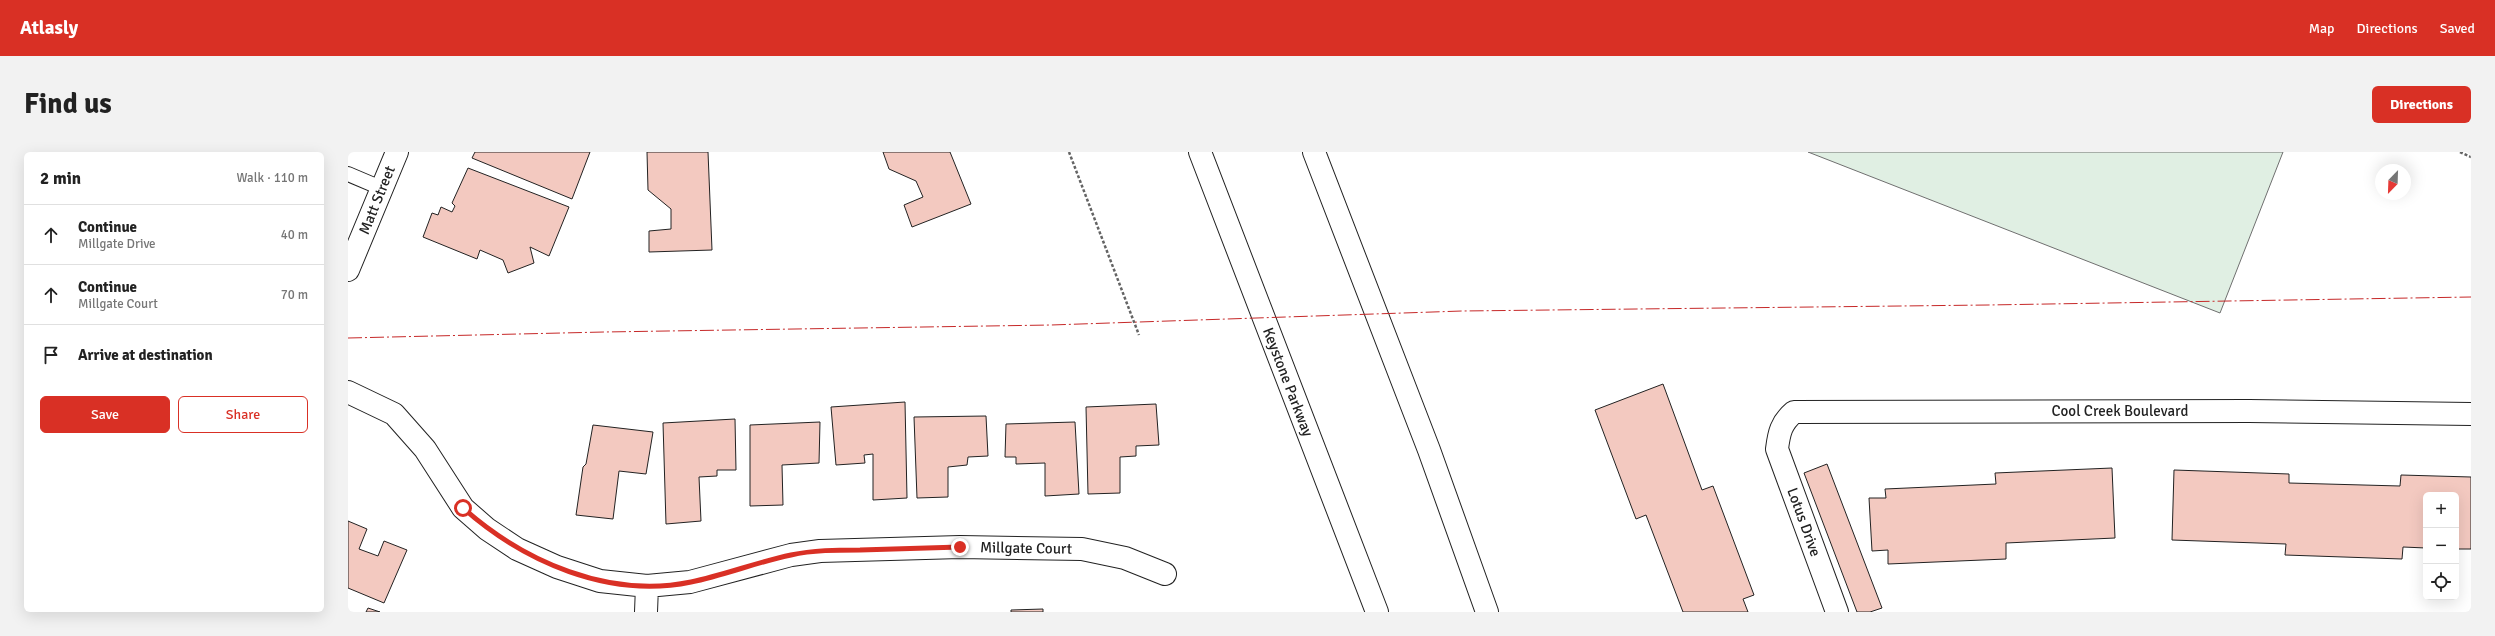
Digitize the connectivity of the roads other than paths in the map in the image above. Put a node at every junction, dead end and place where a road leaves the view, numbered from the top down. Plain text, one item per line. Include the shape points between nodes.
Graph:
1 (397, 152) edge
2 (1200, 152) edge
3 (1314, 152) edge
4 (348, 174) edge
5 (382, 188) junction
6 (348, 270) edge
7 (348, 392) edge
8 (2471, 414) edge
9 (1779, 431) joint
10 (1429, 450) junction
11 (1165, 574) dead end
12 (647, 586) junction
13 (646, 612) edge
14 (1377, 612) edge
15 (1487, 612) edge
16 (1503, 612) edge
17 (1837, 612) edge

1 - 5 main road, Matt Street
2 - 14 main road, Keystone Parkway
3 - 10 main road
4 - 5 lane
5 - 6 main road, Matt Street
7 - 12 main road, Millgate Court via 394,414 425,449 463,508 505,541 557,567 600,581
8 - 9 main road, Cool Creek Boulevard via 2249,411 1794,412 1784,420
9 - 17 main road, Lotus Drive via 1777,449
10 - 15 main road
10 - 16 main road
11 - 12 main road, Millgate Court via 1125,558 1082,549 960,547 791,554 690,582
12 - 13 main road

